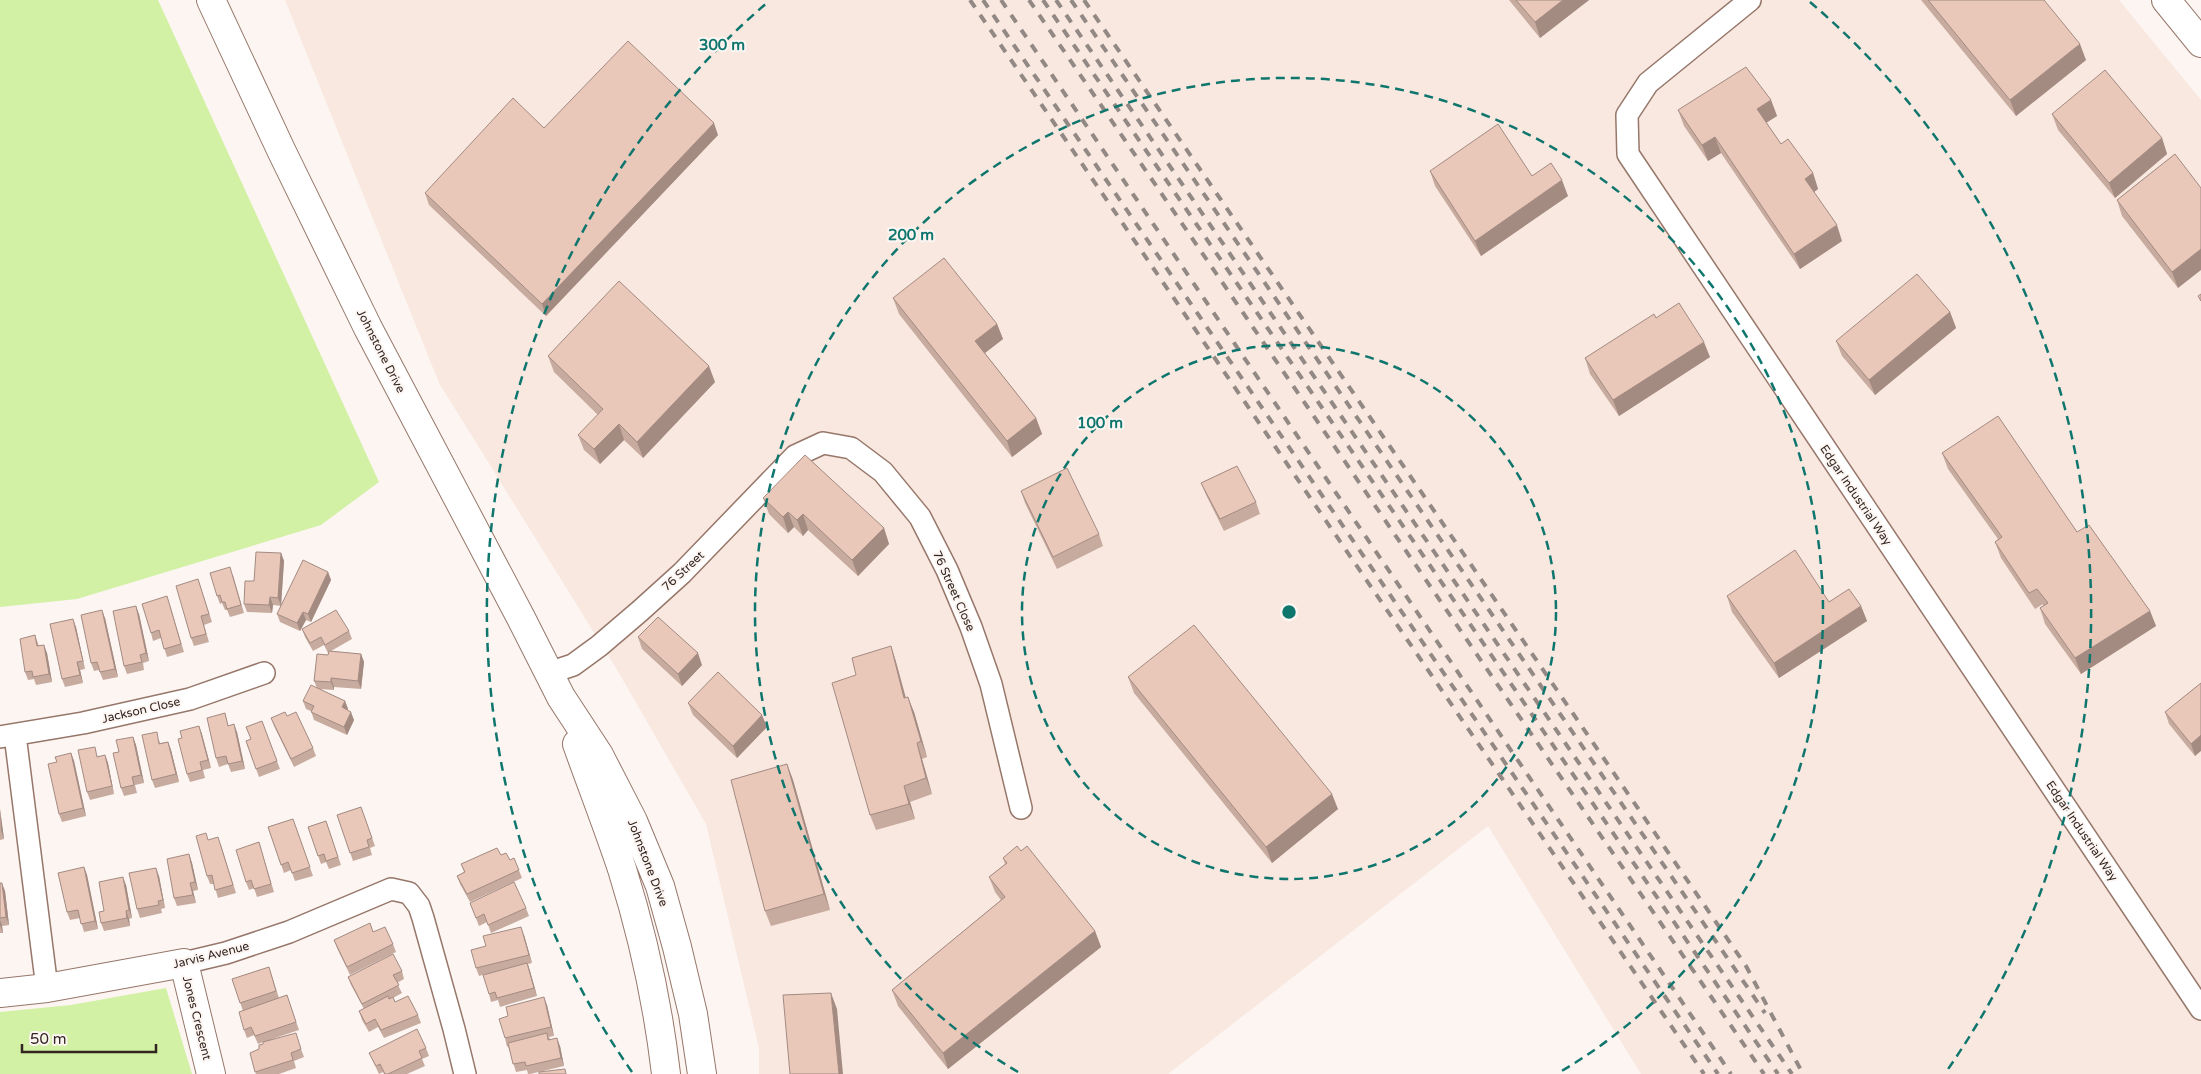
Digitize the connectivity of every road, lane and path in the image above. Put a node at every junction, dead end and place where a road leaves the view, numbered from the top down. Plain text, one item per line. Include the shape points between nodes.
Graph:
1 (211, 0) edge
2 (1750, 0) edge
3 (2166, 0) edge
4 (2201, 43) edge
5 (804, 452) joint
6 (264, 673) dead end
7 (549, 673) junction
8 (561, 697) junction
9 (8, 736) edge
10 (1021, 808) dead end
11 (184, 963) junction
12 (47, 988) junction
13 (0, 993) edge
14 (2201, 1009) edge
15 (211, 1074) edge
16 (465, 1074) edge
17 (666, 1074) edge
18 (702, 1074) edge

1 - 7 main road, Johnstone Drive via 368,328
2 - 14 street, Edgar Industrial Way via 1648,83 1627,115 1628,154
3 - 4 main road
5 - 7 street, 76 Street via 795,456 682,573 599,646 572,666
5 - 10 street, 76 Street Close via 823,443 851,448 883,472 920,517 947,570 991,684
6 - 9 street, Jackson Close via 190,699
7 - 8 main road, Johnstone Drive
8 - 17 main road, Johnstone Drive via 622,869 646,954
8 - 18 main road, Johnstone Drive via 607,772 660,886 693,1014
9 - 12 street, Jackson Close
11 - 12 main road, Jarvis Avenue
11 - 15 main road, Jones Crescent
11 - 16 street, Jarvis Avenue via 289,932 391,889 401,890 413,896 423,918
12 - 13 main road, Jarvis Avenue

